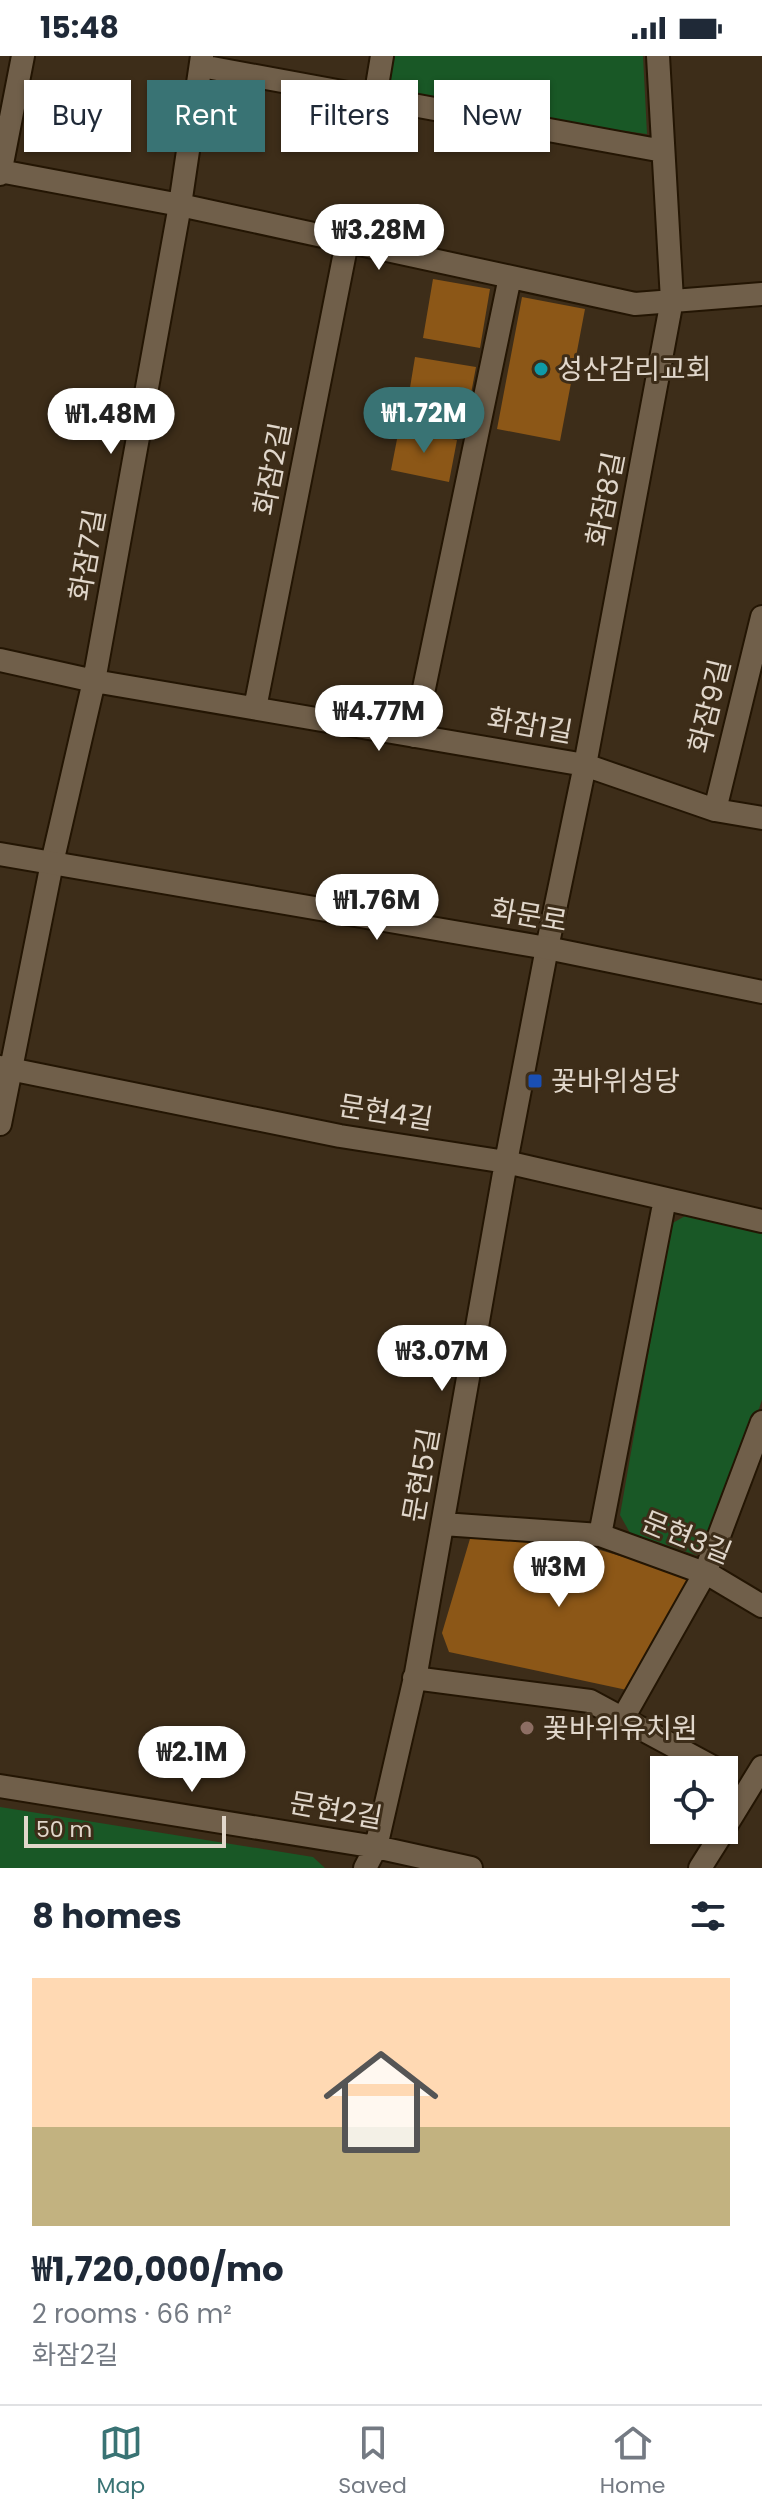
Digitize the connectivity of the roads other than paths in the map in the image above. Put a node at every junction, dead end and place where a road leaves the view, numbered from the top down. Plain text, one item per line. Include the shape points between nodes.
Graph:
1 (23, 56) edge
2 (382, 56) edge
3 (658, 56) edge
4 (201, 61) edge
5 (290, 80) edge
6 (378, 80) edge
7 (418, 106) edge
8 (663, 151) junction
9 (0, 172) edge
10 (180, 205) junction
11 (347, 242) junction
12 (510, 277) junction
13 (762, 294) edge
14 (672, 300) junction
15 (762, 617) edge
16 (0, 660) edge
17 (94, 681) junction
18 (255, 708) junction
19 (414, 736) junction
20 (585, 765) junction
21 (715, 810) junction
22 (762, 818) edge
23 (0, 854) edge
24 (52, 863) junction
25 (547, 948) junction
26 (762, 992) edge
27 (5, 1068) edge
28 (0, 1124) edge
29 (506, 1162) junction
30 (665, 1199) junction
31 (762, 1221) edge
32 (762, 1422) edge
33 (443, 1524) junction
34 (600, 1535) junction
35 (705, 1573) junction
36 (762, 1606) edge
37 (414, 1678) junction
38 (623, 1718) junction
39 (692, 1756) edge
40 (762, 1767) edge
41 (738, 1781) edge
42 (0, 1786) edge
43 (750, 1787) junction
44 (738, 1807) edge
45 (715, 1844) edge
46 (376, 1847) junction
47 (365, 1868) edge
48 (471, 1868) edge
49 (700, 1868) edge

1 - 9 street
2 - 6 street
3 - 8 street, 화잠8길
4 - 5 street, 화잠7길
4 - 10 street, 화잠7길
7 - 8 street, 화잠7길
8 - 14 street, 화잠8길
9 - 10 street
10 - 11 street
10 - 17 street, 화잠7길
11 - 12 street
11 - 18 street, 화잠2길
12 - 14 street via 635,304
12 - 19 street
13 - 14 street
14 - 20 street, 화잠8길
15 - 21 street, 화잠9길
16 - 17 street, 화잠1길
17 - 18 street, 화잠1길
17 - 24 street, 화잠7길
18 - 19 street, 화잠1길
19 - 20 street, 화잠1길
20 - 21 street, 화잠1길
20 - 25 street, 화잠8길
21 - 22 street, 화잠1길
23 - 24 street, 화문로
24 - 25 street, 화문로
24 - 27 street, 화잠7길
25 - 26 street, 화문로
25 - 29 street, 문현5길
27 - 28 street, 화잠7길
27 - 29 street, 문현4길 via 340,1136
29 - 30 street, 문현4길
29 - 33 street, 문현5길
30 - 31 street, 문현4길
30 - 34 street
32 - 35 street
33 - 34 street, 문현3길
33 - 37 street, 문현5길
34 - 35 street, 문현3길
35 - 36 street, 문현3길
35 - 38 street
37 - 38 street via 590,1701
37 - 46 street, 문현5길
38 - 39 street
40 - 43 street
41 - 43 street
42 - 46 street, 문현2길
43 - 44 street
45 - 49 street
46 - 47 street, 문현5길
46 - 48 street, 문현2길

